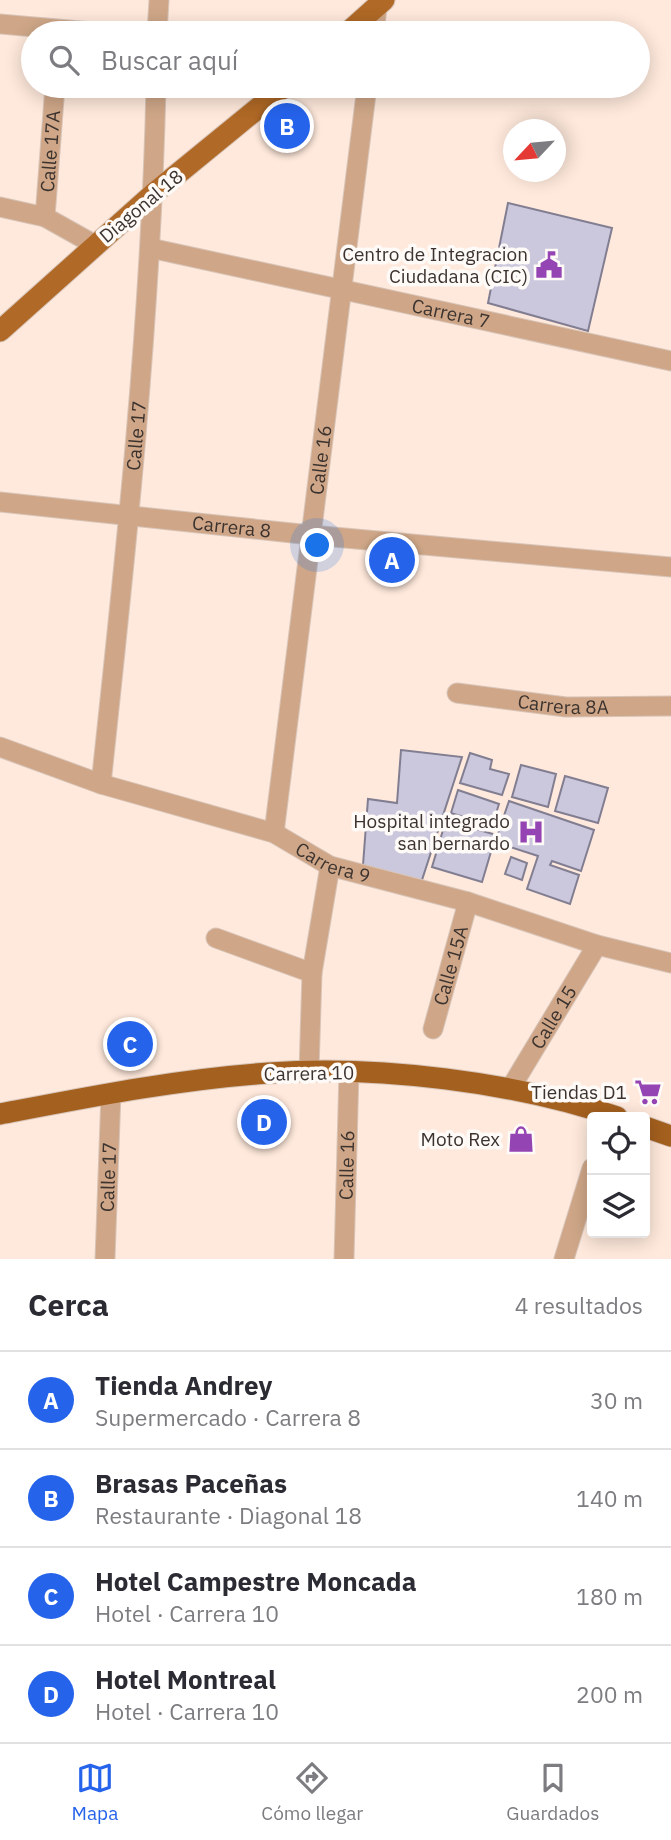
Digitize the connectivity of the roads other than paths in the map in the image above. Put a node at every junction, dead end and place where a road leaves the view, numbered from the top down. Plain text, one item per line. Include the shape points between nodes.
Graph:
1 (159, 0) edge
2 (380, 2) edge
3 (158, 21) edge
4 (360, 21) edge
5 (376, 21) edge
6 (0, 24) edge
7 (21, 26) edge
8 (54, 98) edge
9 (156, 98) edge
10 (270, 98) edge
11 (366, 98) edge
12 (153, 194) junction
13 (0, 207) edge
14 (45, 217) junction
15 (95, 245) junction
16 (150, 248) junction
17 (342, 289) junction
18 (0, 331) edge
19 (671, 361) edge
20 (0, 502) edge
21 (130, 517) junction
22 (311, 535) junction
23 (671, 567) edge
24 (457, 693) dead end
25 (671, 706) edge
26 (0, 747) edge
27 (101, 784) junction
28 (274, 833) junction
29 (330, 866) junction
30 (468, 902) junction
31 (216, 938) dead end
32 (597, 945) junction
33 (671, 963) edge
34 (312, 972) junction
35 (433, 1029) dead end
36 (309, 1071) junction
37 (349, 1071) junction
38 (510, 1089) junction
39 (111, 1093) junction
40 (596, 1112) edge
41 (0, 1114) edge
42 (650, 1129) edge
43 (671, 1136) edge
44 (590, 1175) edge
45 (105, 1259) edge
46 (344, 1259) edge
47 (564, 1259) edge

1 - 3 street
2 - 4 main road
2 - 5 street
6 - 7 street
8 - 14 street, Calle 17A
9 - 12 street, Calle 17
10 - 12 main road, Diagonal 18
11 - 17 street, Calle 16
12 - 15 main road, Diagonal 18
12 - 16 street, Calle 17
13 - 14 street
14 - 15 street
15 - 18 main road, Diagonal 18
16 - 17 street, Carrera 7
16 - 21 street, Calle 17
17 - 19 street, Carrera 7
17 - 22 street, Calle 16
20 - 21 street, Carrera 8
21 - 22 street, Carrera 8
21 - 27 street, Calle 17
22 - 23 street, Carrera 8
22 - 28 street, Calle 16
24 - 25 street, Carrera 8A via 566,707
26 - 27 street, Carrera 9
27 - 28 street, Carrera 9
28 - 29 street, Carrera 9
29 - 30 street, Carrera 9
29 - 34 street
30 - 32 street, Carrera 9
30 - 35 street, Calle 15A
31 - 34 street
32 - 33 street, Carrera 9
32 - 38 street, Calle 15
34 - 36 street
36 - 37 highway, Carrera 10
36 - 39 highway, Carrera 10 via 229,1076
37 - 38 highway, Carrera 10
37 - 46 street, Calle 16
38 - 40 highway, Carrera 10
39 - 41 highway, Carrera 10
39 - 45 street, Calle 17
42 - 43 highway
44 - 47 street

